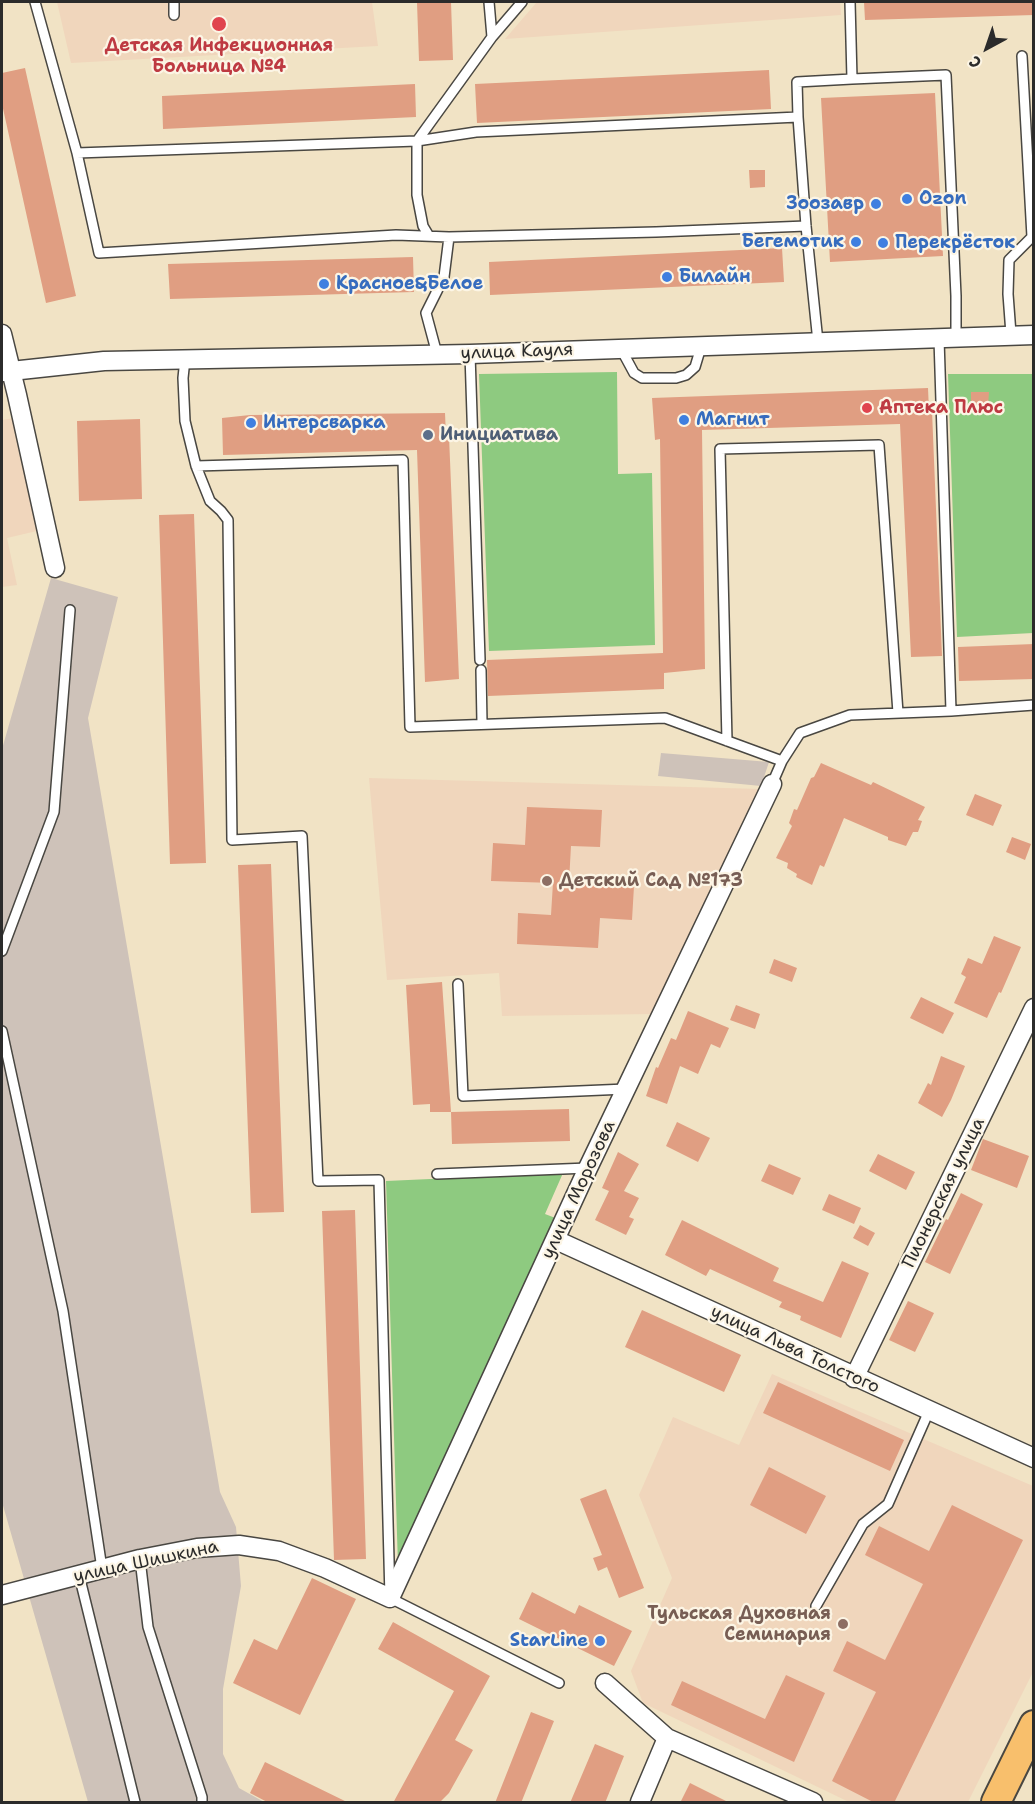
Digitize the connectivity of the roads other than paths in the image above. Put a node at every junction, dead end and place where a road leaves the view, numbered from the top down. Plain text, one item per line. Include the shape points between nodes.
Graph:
1 (35, 2) edge
2 (174, 2) edge
3 (489, 2) edge
4 (522, 2) edge
5 (850, 2) edge
6 (174, 15) dead end
7 (492, 37) junction
8 (1022, 56) dead end
9 (852, 79) junction
10 (798, 117) junction
11 (417, 141) junction
12 (77, 153) junction
13 (806, 226) junction
14 (429, 236) junction
15 (449, 237) junction
16 (2, 334) edge
17 (1011, 334) junction
18 (1034, 335) edge
19 (947, 339) junction
20 (818, 342) junction
21 (701, 347) junction
22 (621, 349) junction
23 (436, 354) junction
24 (470, 354) junction
25 (185, 359) junction
26 (6, 371) edge
27 (196, 466) junction
28 (55, 568) dead end
29 (70, 610) dead end
30 (1034, 705) edge
31 (951, 711) junction
32 (898, 713) junction
33 (482, 723) junction
34 (727, 741) junction
35 (782, 761) junction
36 (772, 784) joint
37 (2, 951) edge
38 (458, 984) dead end
39 (1034, 1008) edge
40 (2, 1031) edge
41 (626, 1089) junction
42 (588, 1168) junction
43 (437, 1174) dead end
44 (556, 1240) junction
45 (854, 1378) junction
46 (929, 1411) junction
47 (1034, 1458) edge
48 (141, 1559) junction
49 (100, 1569) junction
50 (80, 1575) junction
51 (2, 1595) edge
52 (390, 1598) junction
53 (816, 1606) dead end
54 (559, 1683) dead end
55 (605, 1683) dead end
56 (1034, 1725) edge
57 (667, 1738) junction
58 (135, 1803) edge
59 (202, 1803) edge
60 (640, 1803) edge
61 (813, 1803) edge
62 (996, 1803) edge

1 - 12 lane
2 - 6 lane
3 - 7 lane
4 - 7 lane
5 - 9 lane
7 - 11 lane
8 - 17 lane via 1032,237 1009,260
9 - 10 lane via 797,82
9 - 19 lane via 946,75 956,296
10 - 11 lane via 476,132
10 - 13 lane
11 - 12 lane
11 - 14 lane via 417,195
12 - 14 lane via 99,253
13 - 15 lane
13 - 20 lane
14 - 15 lane
15 - 23 lane via 444,277 426,313
16 - 26 street
17 - 18 street, улица Кауля
17 - 19 street, улица Кауля
19 - 20 street, улица Кауля
19 - 31 lane
20 - 21 street, улица Кауля
21 - 22 street, улица Кауля
21 - 22 lane via 695,367 676,378 642,378 633,373
22 - 24 street, улица Кауля
23 - 24 street, улица Кауля
23 - 25 street, улица Кауля
24 - 33 lane
25 - 26 street, улица Кауля via 104,361
25 - 27 lane via 185,421
26 - 28 street via 17,395
27 - 33 lane via 402,460 410,727
27 - 52 lane via 210,501 228,520 232,840 302,836 318,1180 379,1180
29 - 37 lane via 54,812
30 - 31 lane
31 - 32 lane
32 - 34 lane via 879,445 720,449
32 - 35 lane via 850,715 800,733
33 - 34 lane via 665,718
34 - 35 lane
35 - 36 lane
36 - 41 street, улица Морозова
38 - 41 lane via 463,1096
39 - 45 street, Пионерская улица
40 - 49 lane via 63,1311
41 - 42 street, улица Морозова
42 - 43 lane
42 - 44 street, улица Морозова
44 - 45 street, улица Льва Толстого
44 - 52 street, улица Морозова
45 - 46 street, улица Льва Толстого
46 - 47 street, улица Льва Толстого
46 - 53 lane via 888,1504 863,1524
48 - 49 street, улица Шишкина
48 - 52 street, улица Шишкина via 238,1545 279,1551
48 - 59 lane via 148,1627
49 - 50 street, улица Шишкина
50 - 51 street, улица Шишкина
50 - 58 lane
52 - 54 lane
55 - 57 street
56 - 62 main road
57 - 60 street
57 - 61 street

